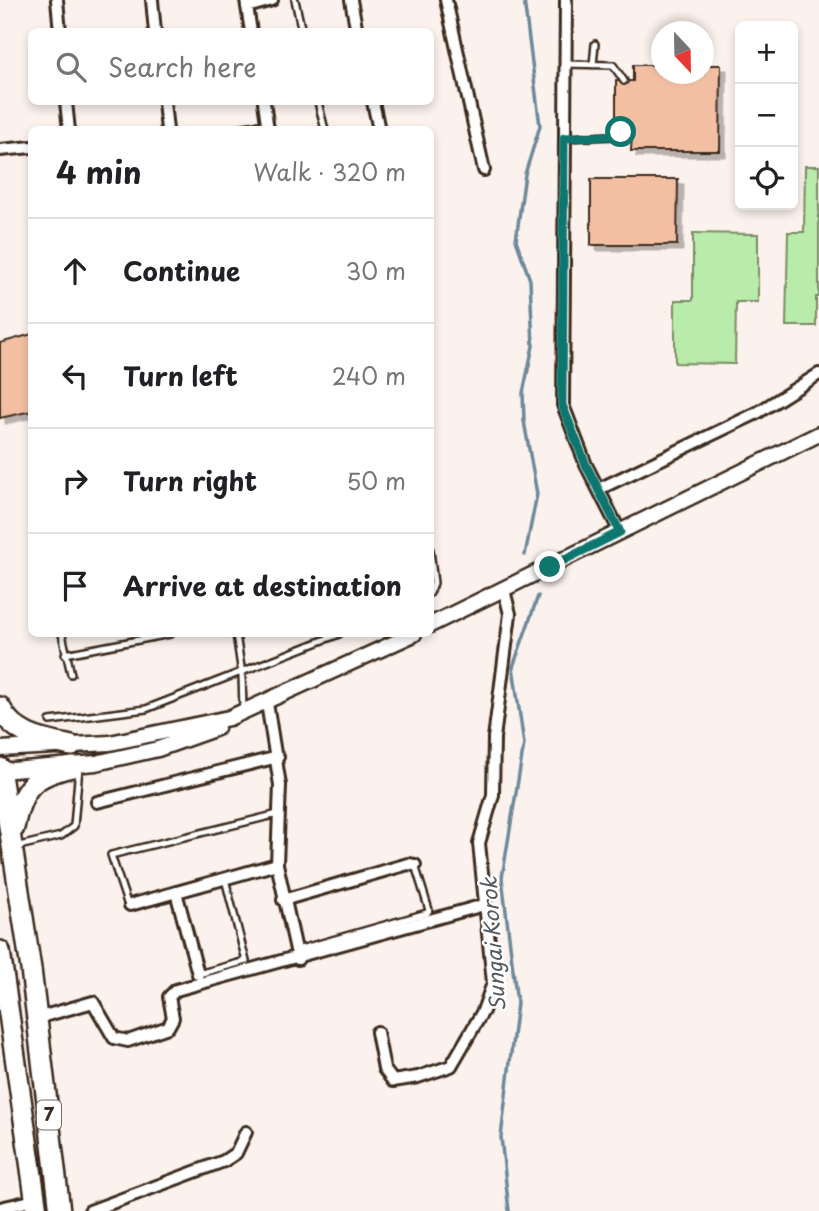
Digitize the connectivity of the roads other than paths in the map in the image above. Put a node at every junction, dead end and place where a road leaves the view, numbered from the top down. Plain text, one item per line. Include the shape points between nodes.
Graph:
1 (57, 0) edge
2 (152, 0) edge
3 (272, 0) edge
4 (295, 0) edge
5 (351, 0) edge
6 (446, 0) edge
7 (566, 0) edge
8 (246, 3) edge
9 (60, 28) edge
10 (155, 28) edge
11 (250, 28) edge
12 (301, 28) edge
13 (357, 28) edge
14 (595, 44) dead end
15 (564, 64) junction
16 (593, 65) junction
17 (624, 81) dead end
18 (66, 105) edge
19 (163, 105) edge
20 (264, 105) edge
21 (319, 105) edge
22 (373, 105) edge
23 (69, 126) edge
24 (166, 126) edge
25 (268, 126) edge
26 (324, 126) edge
27 (374, 126) edge
28 (621, 132) dead end
29 (564, 138) junction
30 (28, 147) edge
31 (0, 150) edge
32 (484, 170) dead end
33 (819, 374) edge
34 (819, 433) edge
35 (599, 489) junction
36 (620, 532) junction
37 (504, 590) junction
38 (434, 623) edge
39 (62, 637) edge
40 (121, 637) edge
41 (149, 637) edge
42 (236, 637) edge
43 (332, 637) edge
44 (408, 637) edge
45 (122, 641) junction
46 (65, 654) junction
47 (71, 674) dead end
48 (242, 674) junction
49 (267, 703) junction
50 (0, 707) edge
51 (236, 716) junction
52 (50, 721) dead end
53 (72, 746) junction
54 (0, 749) edge
55 (278, 757) junction
56 (76, 766) junction
57 (0, 770) edge
58 (97, 802) dead end
59 (281, 814) junction
60 (12, 844) junction
61 (276, 864) junction
62 (415, 865) joint
63 (225, 879) junction
64 (0, 887) edge
65 (176, 892) junction
66 (283, 900) junction
67 (130, 905) joint
68 (484, 905) junction
69 (0, 951) edge
70 (296, 955) junction
71 (198, 974) joint
72 (2, 980) edge
73 (34, 993) junction
74 (37, 1018) junction
75 (377, 1032) dead end
76 (246, 1132) dead end
77 (125, 1198) junction
78 (36, 1205) edge
79 (0, 1208) edge
80 (60, 1211) edge
81 (90, 1211) edge
82 (130, 1211) edge

1 - 9 street
2 - 10 street
3 - 8 street
4 - 12 lane
5 - 13 street
6 - 32 street
7 - 15 street
8 - 11 street
14 - 16 lane
15 - 16 lane
15 - 29 street
16 - 17 lane via 617,67
18 - 23 street
19 - 24 street
20 - 25 street
21 - 26 lane
22 - 27 street
28 - 29 lane
29 - 35 street via 562,405
30 - 31 street
33 - 35 street via 757,413
34 - 36 street
35 - 36 street
36 - 37 street
37 - 38 street
37 - 68 street via 510,614 494,738 493,795 479,843
39 - 46 lane
40 - 45 lane
41 - 45 lane
42 - 48 lane
43 - 48 lane
44 - 49 street
45 - 46 lane
46 - 47 lane
48 - 51 lane
48 - 52 lane via 146,709
49 - 51 street
49 - 55 street
50 - 53 highway via 16,728
51 - 53 street via 136,740
51 - 56 street via 213,731 185,740
53 - 54 street
55 - 58 street
55 - 59 street
56 - 57 street
56 - 60 highway via 38,778 25,790
56 - 60 lane via 74,826 61,836
57 - 60 highway, 7
59 - 61 street
59 - 67 lane via 110,855
60 - 73 highway, 7
61 - 63 street
61 - 66 street
62 - 66 street
62 - 70 lane via 427,913
63 - 65 street
63 - 71 lane via 246,961
64 - 73 highway via 7,887 10,894 23,971
65 - 67 street
65 - 71 street
66 - 70 street
68 - 70 street
68 - 75 street via 493,984 455,1060 436,1072 393,1081 381,1058
69 - 72 highway, 7
70 - 74 street via 176,990 169,997 173,1018 168,1027 128,1041 114,1038 93,1002
72 - 78 highway, 7
73 - 74 highway, 7
74 - 80 highway, 7
76 - 77 street via 236,1153 224,1161
77 - 81 street
77 - 82 street
78 - 79 street

